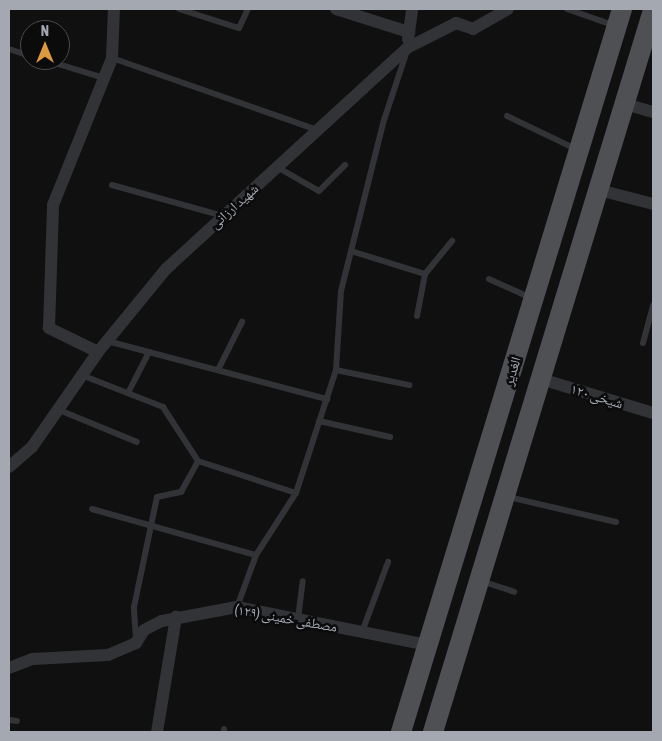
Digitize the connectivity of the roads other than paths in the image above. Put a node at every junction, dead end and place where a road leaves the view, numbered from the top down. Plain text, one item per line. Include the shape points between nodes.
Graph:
1 (114, 9) edge
2 (179, 9) edge
3 (248, 9) edge
4 (336, 9) edge
5 (412, 9) edge
6 (508, 9) edge
7 (567, 9) edge
8 (653, 10) edge
9 (620, 17) edge
10 (409, 32) junction
11 (407, 48) junction
12 (112, 58) junction
13 (70, 68) edge
14 (104, 78) junction
15 (625, 104) junction
16 (653, 112) edge
17 (507, 116) dead end
18 (318, 130) junction
19 (579, 150) junction
20 (345, 165) dead end
21 (277, 167) junction
22 (112, 185) dead end
23 (599, 190) junction
24 (653, 204) edge
25 (223, 216) junction
26 (553, 237) junction
27 (452, 240) dead end
28 (582, 245) junction
29 (351, 251) junction
30 (425, 274) junction
31 (489, 279) dead end
32 (534, 300) junction
33 (653, 305) edge
34 (417, 316) dead end
35 (242, 322) dead end
36 (107, 341) junction
37 (643, 343) dead end
38 (98, 352) junction
39 (150, 352) junction
40 (218, 370) junction
41 (336, 370) junction
42 (84, 376) junction
43 (541, 379) junction
44 (409, 385) dead end
45 (128, 394) junction
46 (327, 398) junction
47 (58, 410) junction
48 (653, 413) edge
49 (319, 421) junction
50 (390, 437) dead end
51 (137, 442) dead end
52 (198, 461) junction
53 (9, 467) edge
54 (296, 493) junction
55 (505, 496) junction
56 (92, 509) dead end
57 (616, 522) dead end
58 (150, 528) junction
59 (256, 555) junction
60 (388, 562) dead end
61 (480, 581) junction
62 (303, 582) dead end
63 (514, 592) dead end
64 (238, 607) junction
65 (176, 617) junction
66 (298, 619) junction
67 (362, 632) junction
68 (136, 643) junction
69 (428, 645) junction
70 (9, 668) edge
71 (9, 720) edge
72 (17, 721) dead end
73 (157, 732) edge
74 (401, 732) edge
75 (433, 732) edge

1 - 12 street
2 - 3 lane via 238,28
4 - 10 street
5 - 10 street
6 - 11 street, شهید ارزانی via 472,28 456,23
7 - 9 lane
8 - 15 main road
9 - 19 main road, الغدیر
10 - 11 street
11 - 18 street, شهید ارزانی
11 - 29 lane via 384,120
12 - 14 street
12 - 18 lane
13 - 14 lane
14 - 38 street via 54,205 49,328
15 - 16 street
15 - 23 main road
17 - 19 lane
18 - 21 street, شهید ارزانی
19 - 26 main road, الغدیر
20 - 21 lane via 319,191
21 - 25 street, شهید ارزانی
22 - 25 lane
23 - 24 street
23 - 28 main road
25 - 36 street, شهید ارزانی via 166,269
26 - 28 main road
26 - 32 main road, الغدیر
27 - 30 lane
28 - 43 main road
29 - 30 lane
29 - 41 lane via 341,291
30 - 34 lane
31 - 32 lane
32 - 69 main road, الغدیر
33 - 37 lane
35 - 40 lane
36 - 38 street, شهید ارزانی
36 - 39 lane
38 - 42 street, شهید ارزانی
39 - 40 lane
39 - 45 lane
40 - 46 lane
41 - 44 lane
41 - 46 lane
42 - 45 lane
42 - 47 street, شهید ارزانی
43 - 48 street, شیخی ۱۲۰
43 - 55 main road
45 - 52 lane via 163,407
46 - 49 lane
47 - 51 lane
47 - 53 street, شهید ارزانی via 32,447
49 - 50 lane
49 - 54 lane
52 - 54 lane
52 - 58 lane via 181,492 157,497
54 - 59 lane
55 - 57 lane
55 - 61 main road
56 - 58 lane
58 - 59 lane
58 - 68 lane via 134,607
59 - 64 lane
60 - 67 lane
61 - 63 lane
61 - 75 main road
62 - 66 lane
64 - 65 street, مصطفی خمینی (۱۲۹)
64 - 66 street, مصطفی خمینی (۱۲۹)
65 - 68 street, مصطفی خمینی (۱۲۹) via 144,630
65 - 73 street
66 - 67 street, مصطفی خمینی (۱۲۹)
67 - 69 street, مصطفی خمینی (۱۲۹)
68 - 70 street, مصطفی خمینی (۱۲۹) via 108,655 33,658
69 - 74 main road, الغدیر
71 - 72 lane

